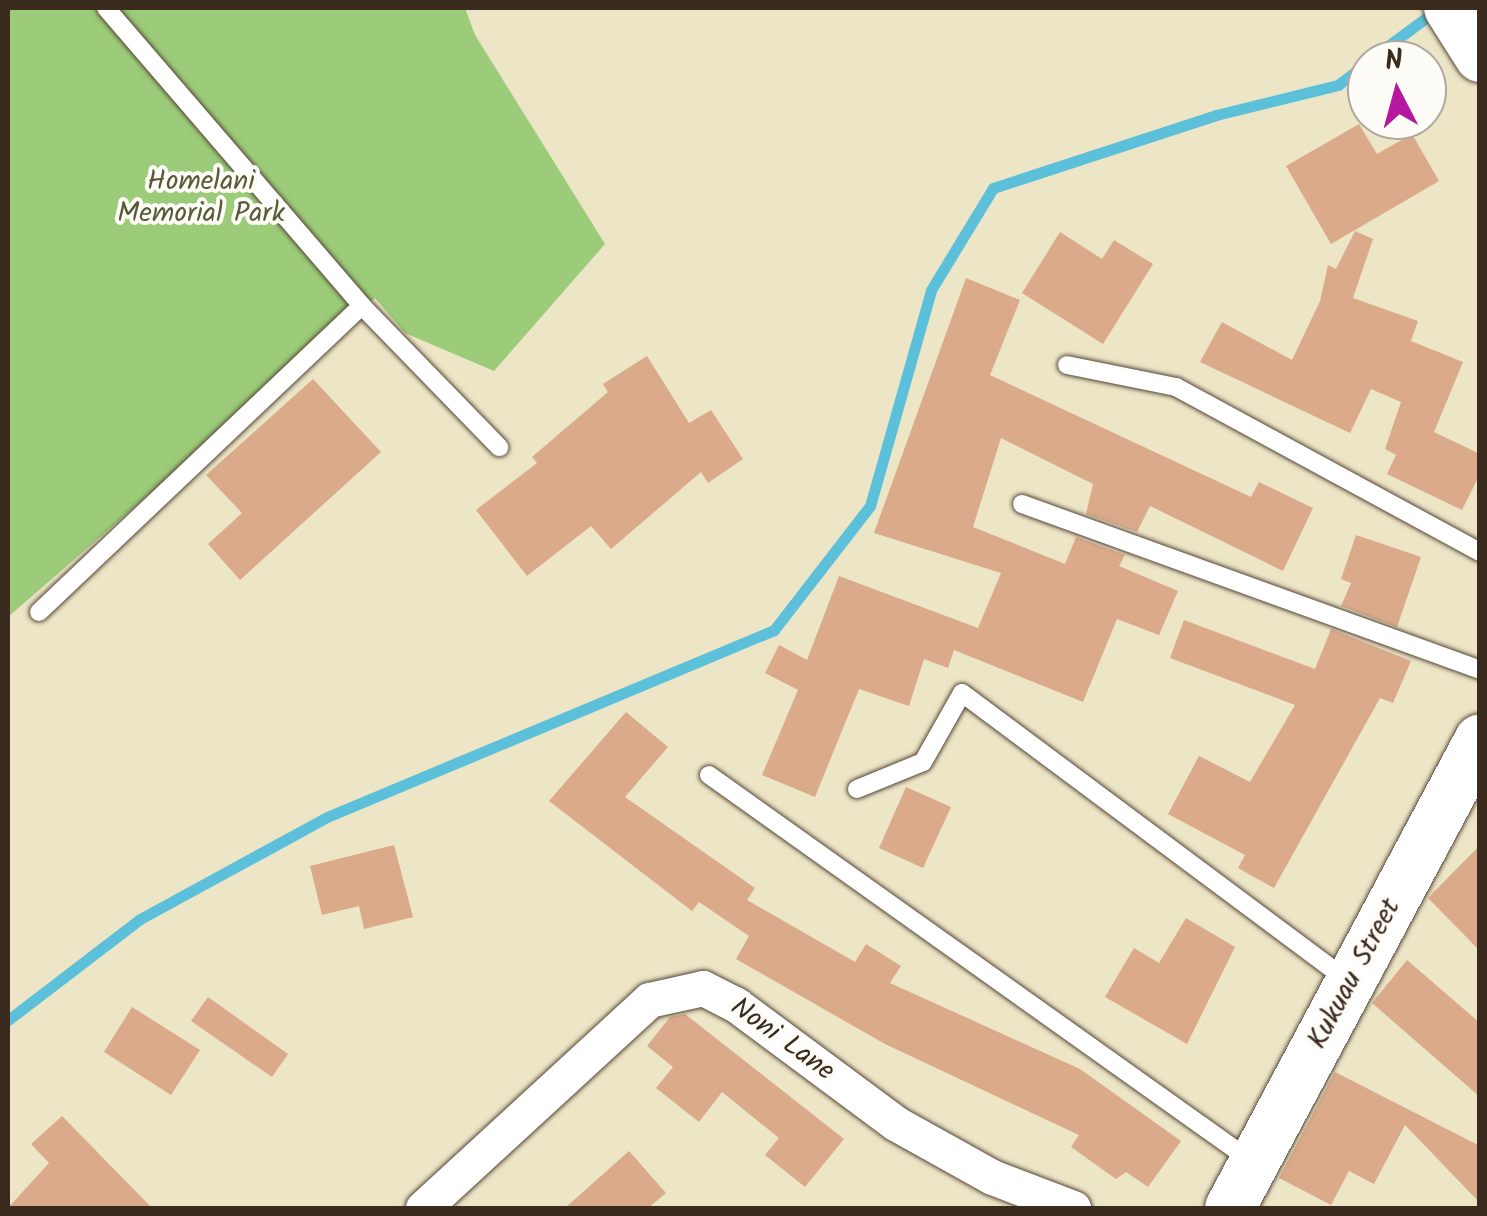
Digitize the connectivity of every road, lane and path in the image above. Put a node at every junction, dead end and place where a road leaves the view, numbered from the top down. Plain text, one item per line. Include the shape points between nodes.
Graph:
1 (106, 8) edge
2 (1449, 8) edge
3 (1480, 57) edge
4 (362, 306) junction
5 (1067, 365) dead end
6 (499, 447) dead end
7 (1022, 504) dead end
8 (1480, 552) edge
9 (39, 612) dead end
10 (1480, 670) edge
11 (1480, 739) edge
12 (708, 775) dead end
13 (857, 789) dead end
14 (1350, 982) junction
15 (1254, 1163) junction
16 (423, 1208) edge
17 (1073, 1208) edge
18 (1230, 1208) edge

1 - 4 lane
2 - 3 street
4 - 6 lane
4 - 9 lane
5 - 8 lane via 1176,387
7 - 10 lane
11 - 14 street, Kukuau Street
12 - 15 lane
13 - 14 lane via 923,762 962,693
14 - 15 street, Kukuau Street
15 - 18 street, Kukuau Street
16 - 17 street, Noni Lane via 649,1000 703,988 735,1004 894,1123 992,1177

